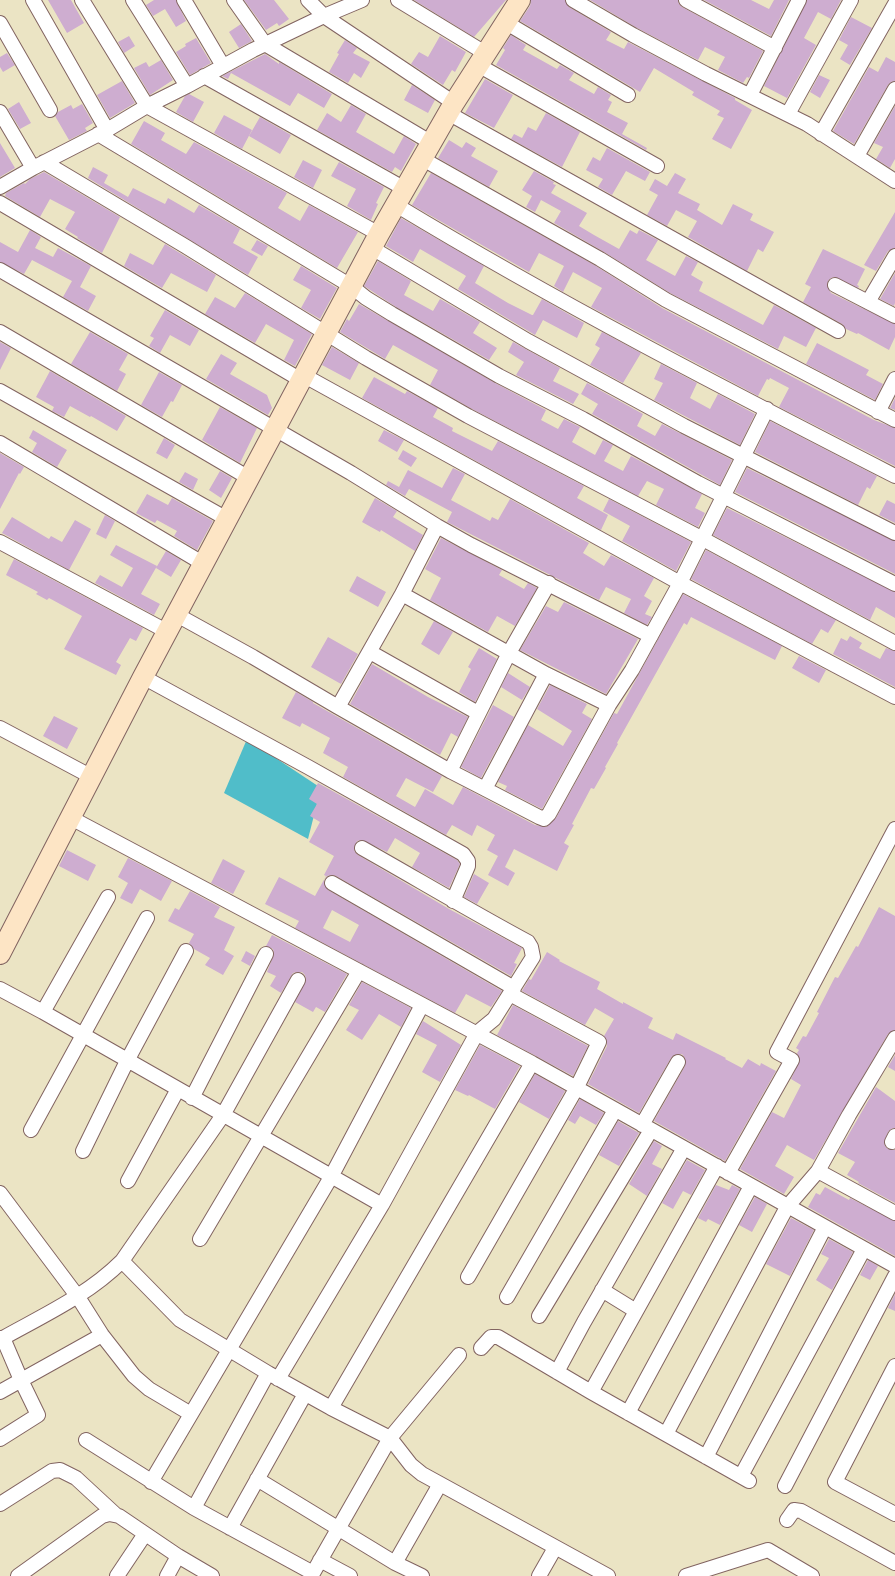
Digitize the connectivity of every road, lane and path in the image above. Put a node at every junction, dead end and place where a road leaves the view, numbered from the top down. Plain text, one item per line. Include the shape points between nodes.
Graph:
1 (33, 0) edge
2 (82, 0) edge
3 (133, 0) edge
4 (184, 0) edge
5 (234, 0) edge
6 (308, 0) edge
7 (362, 0) edge
8 (398, 0) edge
9 (520, 0) edge
10 (573, 0) edge
11 (686, 0) edge
12 (799, 0) edge
13 (851, 0) edge
14 (895, 4) edge
15 (324, 16) junction
16 (505, 22) junction
17 (0, 23) edge
18 (265, 44) junction
19 (775, 48) junction
20 (482, 59) junction
21 (223, 66) junction
22 (204, 76) junction
23 (187, 86) junction
24 (895, 89) edge
25 (628, 95) dead end
26 (750, 95) junction
27 (147, 106) junction
28 (451, 108) junction
29 (50, 110) dead end
30 (0, 112) edge
31 (788, 114) junction
32 (102, 132) junction
33 (821, 134) junction
34 (426, 150) junction
35 (857, 156) junction
36 (38, 165) junction
37 (656, 166) dead end
38 (893, 176) edge
39 (0, 187) edge
40 (400, 197) junction
41 (0, 203) edge
42 (375, 241) junction
43 (895, 256) edge
44 (0, 270) edge
45 (835, 285) dead end
46 (351, 286) junction
47 (868, 302) junction
48 (895, 316) edge
49 (838, 331) dead end
50 (0, 332) edge
51 (326, 333) junction
52 (302, 378) junction
53 (895, 379) edge
54 (0, 391) edge
55 (767, 409) junction
56 (878, 412) junction
57 (895, 420) edge
58 (274, 430) junction
59 (0, 443) edge
60 (743, 456) junction
61 (895, 476) edge
62 (249, 478) junction
63 (724, 496) junction
64 (227, 519) junction
65 (437, 526) junction
66 (895, 533) edge
67 (703, 539) junction
68 (0, 542) edge
69 (204, 564) junction
70 (680, 583) junction
71 (549, 584) junction
72 (895, 584) edge
73 (402, 594) junction
74 (172, 624) junction
75 (651, 636) junction
76 (895, 643) edge
77 (370, 652) junction
78 (509, 653) junction
79 (546, 674) junction
80 (143, 677) junction
81 (895, 697) edge
82 (609, 705) junction
83 (338, 707) junction
84 (478, 713) junction
85 (0, 728) edge
86 (450, 771) junction
87 (92, 777) junction
88 (485, 788) junction
89 (71, 818) junction
90 (895, 829) edge
91 (362, 848) dead end
92 (332, 883) dead end
93 (108, 897) dead end
94 (453, 901) junction
95 (147, 918) dead end
96 (186, 951) dead end
97 (0, 954) edge
98 (266, 954) dead end
99 (359, 971) junction
100 (298, 980) dead end
101 (0, 990) edge
102 (512, 991) junction
103 (422, 1005) junction
104 (43, 1012) junction
105 (477, 1033) junction
106 (83, 1035) junction
107 (895, 1038) edge
108 (127, 1060) junction
109 (678, 1062) dead end
110 (532, 1063) junction
111 (178, 1089) junction
112 (576, 1089) junction
113 (192, 1098) junction
114 (615, 1110) junction
115 (223, 1115) junction
116 (646, 1127) junction
117 (31, 1130) dead end
118 (260, 1136) junction
119 (684, 1148) junction
120 (83, 1151) dead end
121 (723, 1170) junction
122 (818, 1171) junction
123 (331, 1177) junction
124 (128, 1181) dead end
125 (751, 1186) junction
126 (0, 1193) edge
127 (382, 1205) junction
128 (787, 1206) junction
129 (895, 1213) edge
130 (825, 1227) junction
131 (200, 1240) dead end
132 (864, 1249) junction
133 (122, 1261) junction
134 (895, 1266) edge
135 (895, 1276) edge
136 (468, 1277) dead end
137 (602, 1290) junction
138 (78, 1297) junction
139 (507, 1297) dead end
140 (636, 1311) junction
141 (539, 1316) dead end
142 (102, 1335) junction
143 (1, 1338) edge
144 (481, 1348) dead end
145 (228, 1349) junction
146 (459, 1355) dead end
147 (895, 1366) edge
148 (557, 1372) junction
149 (273, 1376) junction
150 (21, 1380) junction
151 (0, 1392) edge
152 (591, 1392) junction
153 (305, 1394) junction
154 (331, 1408) junction
155 (628, 1413) junction
156 (191, 1414) junction
157 (666, 1434) junction
158 (390, 1438) junction
159 (0, 1439) edge
160 (86, 1440) dead end
161 (706, 1457) junction
162 (257, 1479) junction
163 (151, 1482) junction
164 (440, 1484) junction
165 (785, 1486) dead end
166 (0, 1504) edge
167 (194, 1508) junction
168 (895, 1514) edge
169 (116, 1515) junction
170 (786, 1520) dead end
171 (230, 1528) junction
172 (337, 1528) junction
173 (145, 1534) junction
174 (555, 1548) junction
175 (178, 1556) junction
176 (320, 1560) junction
177 (395, 1562) junction
178 (895, 1563) edge
179 (715, 1568) junction
180 (316, 1574) edge
181 (18, 1576) edge
182 (117, 1576) edge
183 (167, 1576) edge
184 (212, 1576) edge
185 (350, 1576) edge
186 (422, 1576) edge
187 (539, 1576) edge
188 (608, 1576) edge
189 (686, 1576) edge
190 (729, 1576) edge
191 (812, 1576) edge

1 - 32 street
2 - 27 street
3 - 23 street
4 - 21 street
5 - 18 street
6 - 15 street
7 - 15 street
8 - 20 street
9 - 16 street
10 - 26 street via 706,74
11 - 19 street
12 - 19 street
13 - 31 street
14 - 33 street
15 - 18 street
15 - 28 street
16 - 20 street
16 - 25 street
17 - 29 street
18 - 21 street
18 - 34 street
19 - 26 street
20 - 28 street
20 - 37 street
21 - 22 street
22 - 23 street
22 - 40 street
23 - 27 street
24 - 35 street
26 - 31 street
27 - 32 street
27 - 42 street
28 - 34 street
28 - 49 street
30 - 36 street
31 - 33 street
32 - 36 street
32 - 46 street
33 - 35 street
34 - 40 street
34 - 56 street via 666,300
35 - 38 street
36 - 39 street
36 - 51 street
40 - 42 street
40 - 55 street via 486,260
41 - 52 street
42 - 46 street
42 - 60 street via 528,341
43 - 47 street
44 - 58 street
45 - 47 street
46 - 51 street
46 - 63 street via 392,314 493,372
47 - 48 street
50 - 62 street
51 - 52 street
51 - 67 street via 468,416
52 - 58 street
52 - 70 street
53 - 56 street
54 - 64 street
55 - 60 street
55 - 61 street
56 - 57 street
58 - 62 street
58 - 65 street via 351,473
59 - 69 street
60 - 63 street
60 - 66 street
62 - 64 street
63 - 67 street
63 - 72 street
64 - 69 street
65 - 71 street
65 - 73 street
67 - 70 street
67 - 76 street
68 - 74 street
69 - 74 street
70 - 75 street
70 - 81 street
71 - 75 street
71 - 78 street
73 - 77 street
73 - 78 street
74 - 80 street
74 - 83 street via 253,657
75 - 82 street
77 - 83 street
77 - 84 street
78 - 79 street
78 - 84 street
79 - 82 street
79 - 88 street
80 - 87 street
80 - 94 street via 463,854 468,866
82 - 88 street via 546,818 538,817
83 - 86 street
84 - 86 street
85 - 87 street
86 - 88 street
87 - 89 street
89 - 97 street
89 - 99 street
90 - 121 street via 777,1052 792,1060
91 - 94 street
92 - 102 street
93 - 104 street
94 - 102 street via 528,942 532,947 533,957
95 - 106 street
96 - 108 street
98 - 113 street
99 - 103 street
99 - 118 street
100 - 115 street
101 - 104 street
102 - 105 street via 494,1019
102 - 112 street via 599,1042
103 - 105 street
103 - 123 street
104 - 106 street
105 - 110 street
105 - 127 street
106 - 108 street
106 - 117 street
107 - 122 street
108 - 111 street
108 - 120 street
109 - 116 street
110 - 112 street
110 - 154 street
111 - 113 street
111 - 124 street
112 - 114 street
112 - 136 street
113 - 115 street
114 - 116 street
114 - 139 street
115 - 118 street
115 - 133 street
116 - 119 street
116 - 141 street
118 - 123 street
118 - 131 street
119 - 121 street
119 - 137 street
121 - 125 street
121 - 140 street
122 - 128 street
122 - 129 street
123 - 127 street
123 - 145 street
125 - 128 street
125 - 155 street
126 - 138 street
127 - 149 street
128 - 130 street
128 - 157 street
130 - 132 street
130 - 161 street
132 - 134 street
132 - 161 street via 745,1479
133 - 138 street
133 - 145 street via 180,1320
135 - 165 street
137 - 140 street
137 - 148 street
138 - 142 street
138 - 143 street
140 - 152 street
142 - 150 street
142 - 156 street via 140,1382
143 - 150 street
144 - 148 street via 491,1337 498,1337
145 - 149 street
145 - 156 street
146 - 158 street
147 - 168 street via 835,1482
148 - 152 street
149 - 153 street
149 - 167 street
150 - 151 street
150 - 159 street via 38,1415
152 - 155 street
153 - 154 street
153 - 162 street
154 - 158 street
155 - 157 street
156 - 163 street
157 - 161 street
158 - 164 street via 416,1470
158 - 172 street
160 - 163 street
162 - 171 street
162 - 172 street
163 - 167 street
164 - 174 street
164 - 177 street
166 - 169 street via 52,1471 60,1470 76,1478
167 - 171 street
169 - 173 street
169 - 181 street via 102,1516
170 - 178 street via 794,1510 801,1511
171 - 180 street
172 - 176 street
172 - 177 street
173 - 175 street
173 - 182 street
174 - 187 street
174 - 188 street
175 - 183 street
175 - 184 street
176 - 180 street
176 - 185 street
177 - 186 street
179 - 189 street
179 - 190 street
179 - 191 street via 768,1550

